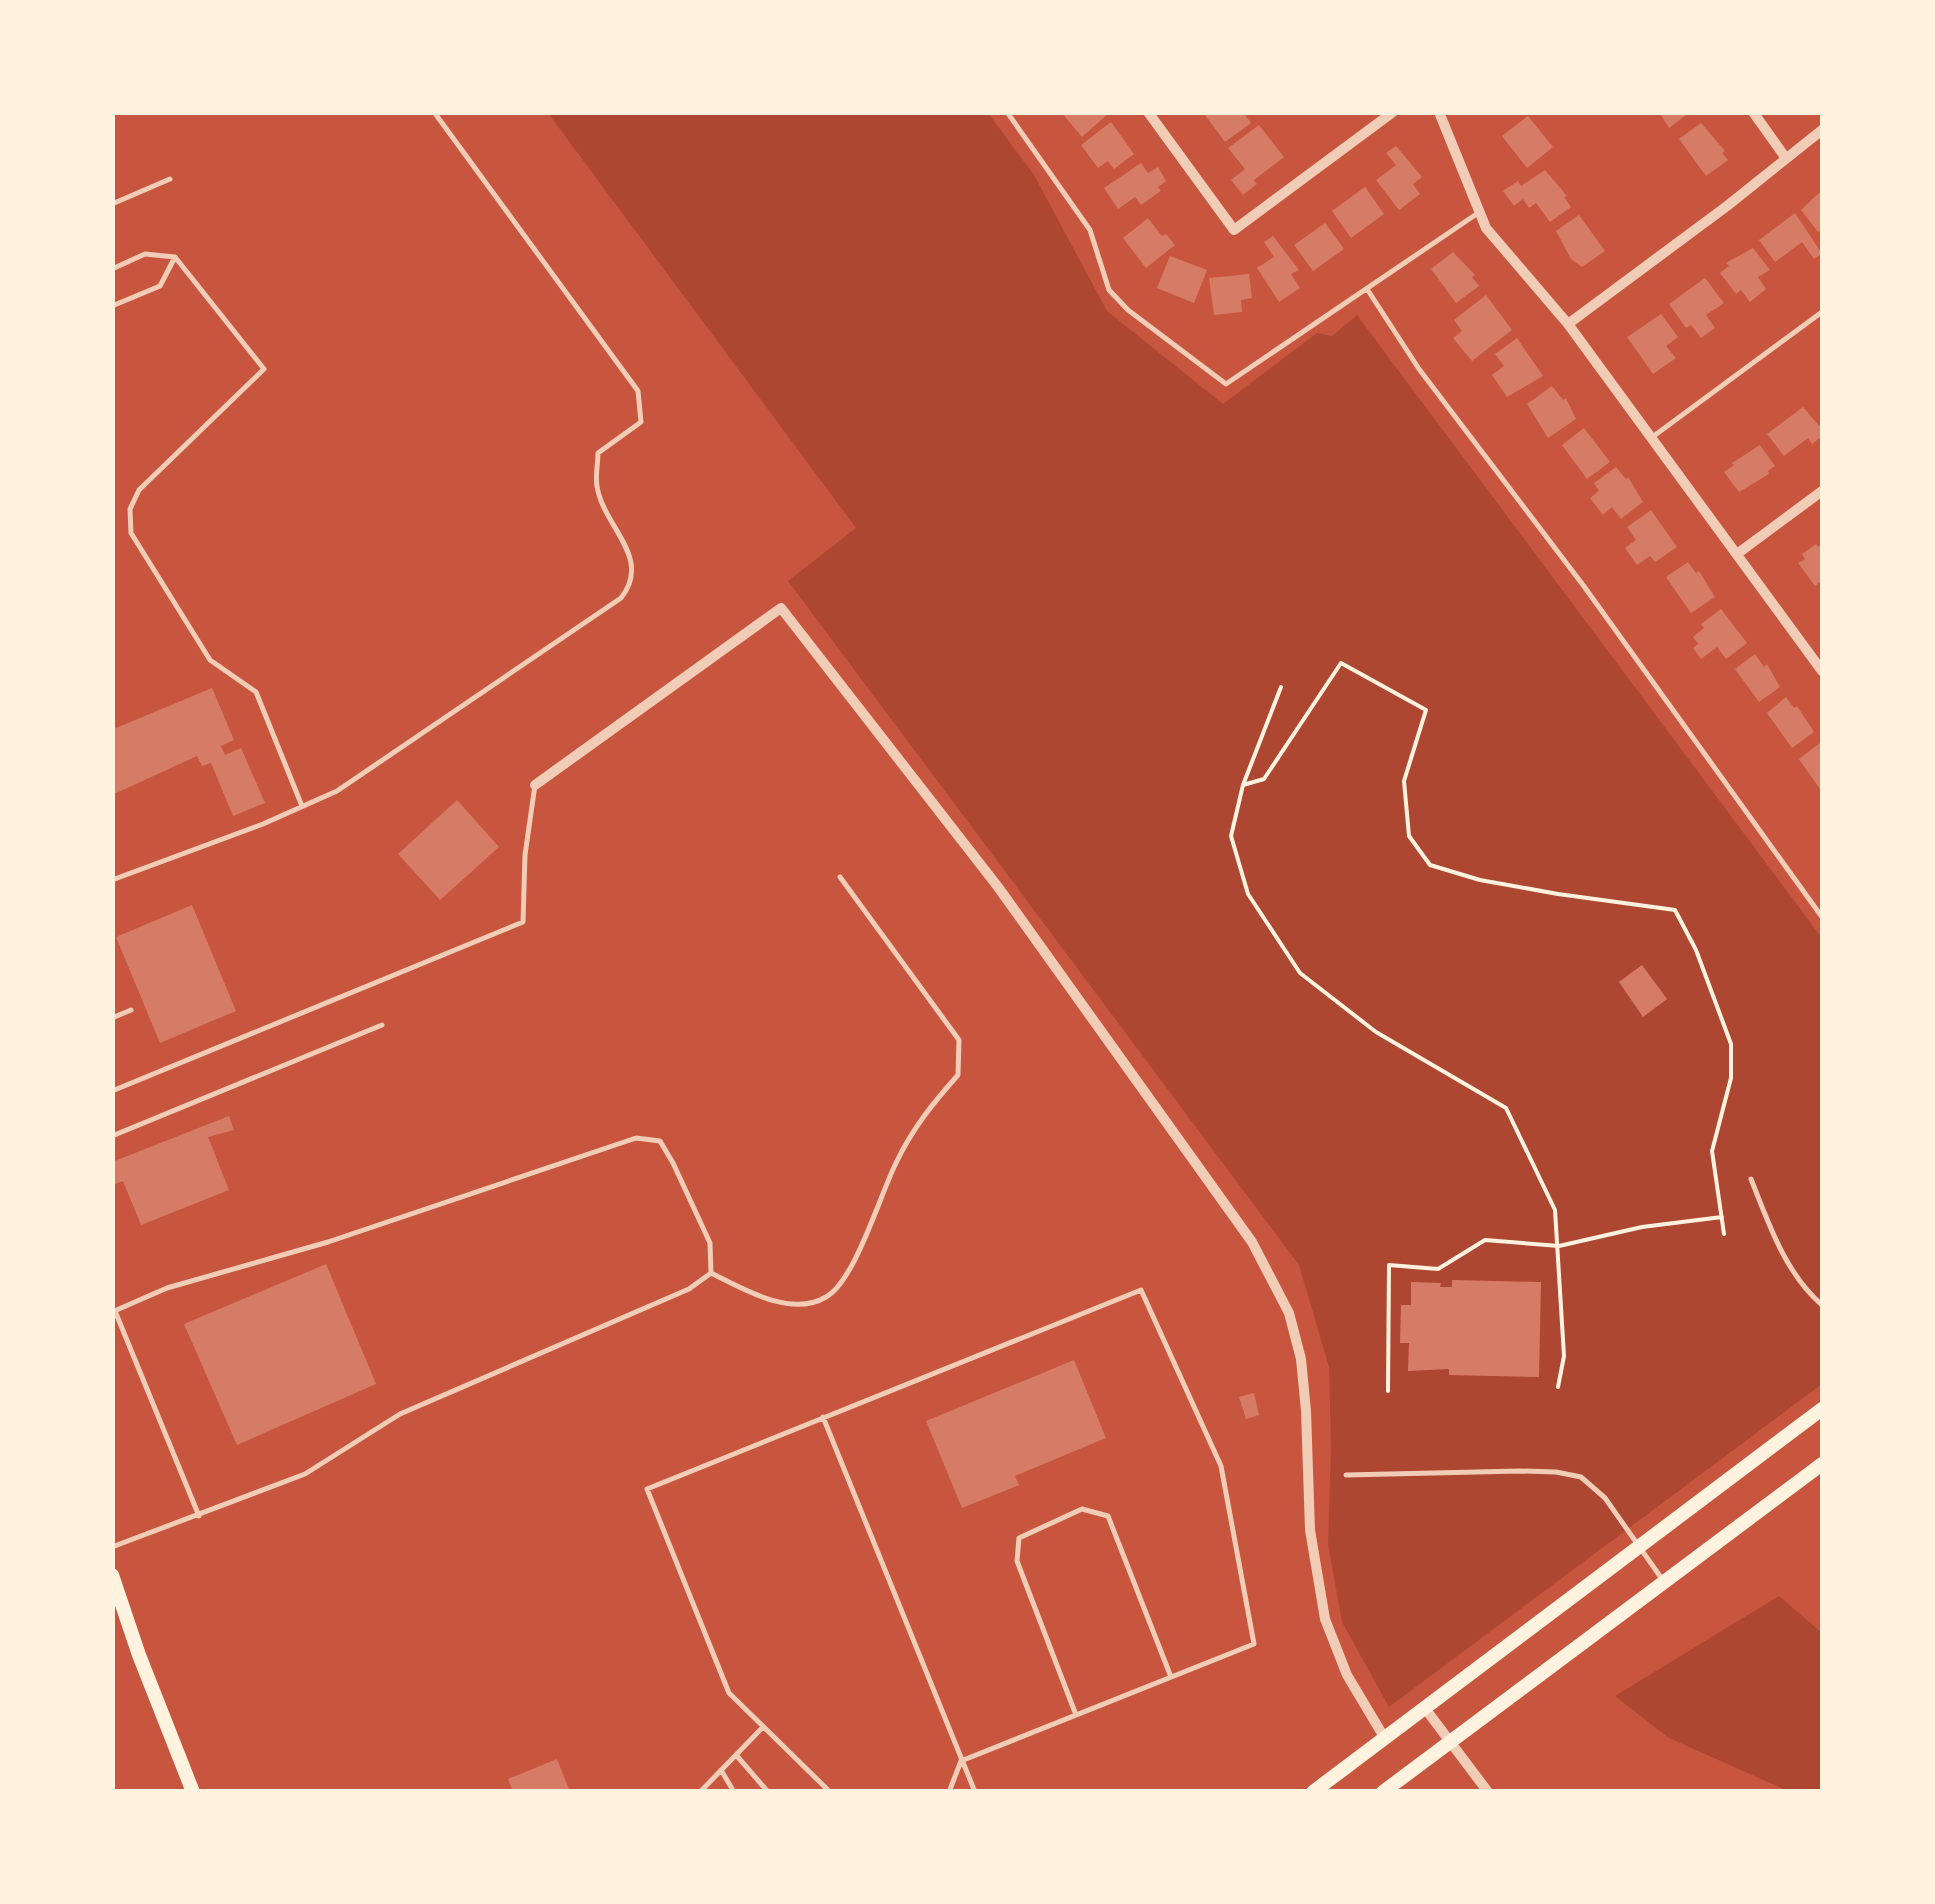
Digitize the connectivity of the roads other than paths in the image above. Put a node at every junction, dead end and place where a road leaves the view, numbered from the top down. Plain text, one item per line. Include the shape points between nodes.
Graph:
1 (434, 112) edge
2 (1007, 112) edge
3 (1148, 112) edge
4 (1393, 112) edge
5 (1439, 112) edge
6 (1753, 112) edge
7 (1822, 130) edge
8 (1785, 157) junction
9 (170, 178) dead end
10 (112, 204) edge
11 (1480, 212) junction
12 (175, 257) junction
13 (112, 269) edge
14 (1367, 289) junction
15 (112, 306) edge
16 (1822, 312) edge
17 (1568, 324) junction
18 (1652, 438) junction
19 (1822, 491) edge
20 (1737, 554) junction
21 (1820, 663) edge
22 (535, 785) joint
23 (302, 806) junction
24 (840, 878) dead end
25 (112, 880) edge
26 (1822, 917) edge
27 (131, 1010) dead end
28 (112, 1018) edge
29 (382, 1025) dead end
30 (112, 1091) edge
31 (112, 1136) edge
32 (1751, 1179) dead end
33 (711, 1273) junction
34 (1822, 1306) edge
35 (114, 1312) edge
36 (1822, 1408) edge
37 (824, 1417) junction
38 (1822, 1464) edge
39 (1346, 1475) dead end
40 (198, 1516) junction
41 (1639, 1546) junction
42 (112, 1547) edge
43 (112, 1575) edge
44 (1664, 1582) junction
45 (1171, 1677) junction
46 (1424, 1707) junction
47 (1076, 1715) junction
48 (763, 1727) junction
49 (1384, 1737) junction
50 (1450, 1740) junction
51 (736, 1755) junction
52 (961, 1761) junction
53 (720, 1770) junction
54 (704, 1790) edge
55 (193, 1792) edge
56 (734, 1792) edge
57 (768, 1792) edge
58 (830, 1792) edge
59 (949, 1792) edge
60 (975, 1792) edge
61 (1313, 1792) edge
62 (1383, 1792) edge
63 (1488, 1792) edge

1 - 23 lane via 638,391 641,422 598,454 597,471 597,488 632,564 632,583 621,598 337,791
2 - 14 lane via 1090,230 1109,290 1226,384
3 - 4 street via 1234,230
5 - 11 street
6 - 8 street
7 - 8 street
8 - 17 street
9 - 10 lane
11 - 14 lane
11 - 17 street via 1486,228
12 - 13 lane via 146,254
12 - 15 lane via 160,286
12 - 23 lane via 264,369 139,490 130,510 131,533 210,660 256,692
14 - 26 lane via 1418,369
16 - 18 lane
17 - 18 street
18 - 20 street
19 - 20 street
20 - 21 street
22 - 30 lane via 523,922
22 - 49 street via 781,608 998,887 1252,1242 1289,1313 1301,1360 1310,1530 1325,1619 1346,1675
23 - 25 lane
24 - 33 lane via 959,1040 958,1075 922,1116 897,1161 844,1284 824,1299 778,1303
27 - 28 lane
29 - 31 lane
32 - 34 lane via 1772,1234 1803,1288
33 - 35 lane via 710,1243 673,1162 660,1141 636,1138 328,1242 166,1288
33 - 40 lane via 689,1289 400,1414 305,1474
35 - 40 lane
36 - 41 main road
37 - 45 lane via 1141,1290 1221,1466 1254,1644
37 - 48 lane via 647,1488 728,1693
37 - 52 lane
38 - 44 main road
39 - 41 lane via 1520,1471 1581,1478 1605,1498
40 - 42 lane
41 - 44 lane
41 - 46 main road
43 - 55 main road
44 - 50 main road
45 - 47 lane
45 - 47 lane via 1108,1516 1082,1509 1020,1538 1017,1561
46 - 49 main road
46 - 50 street
47 - 52 lane
48 - 51 lane
48 - 58 lane
49 - 61 main road
50 - 62 main road
50 - 63 street
51 - 53 lane
51 - 57 lane
52 - 59 lane
52 - 60 lane
53 - 54 lane
53 - 56 lane

